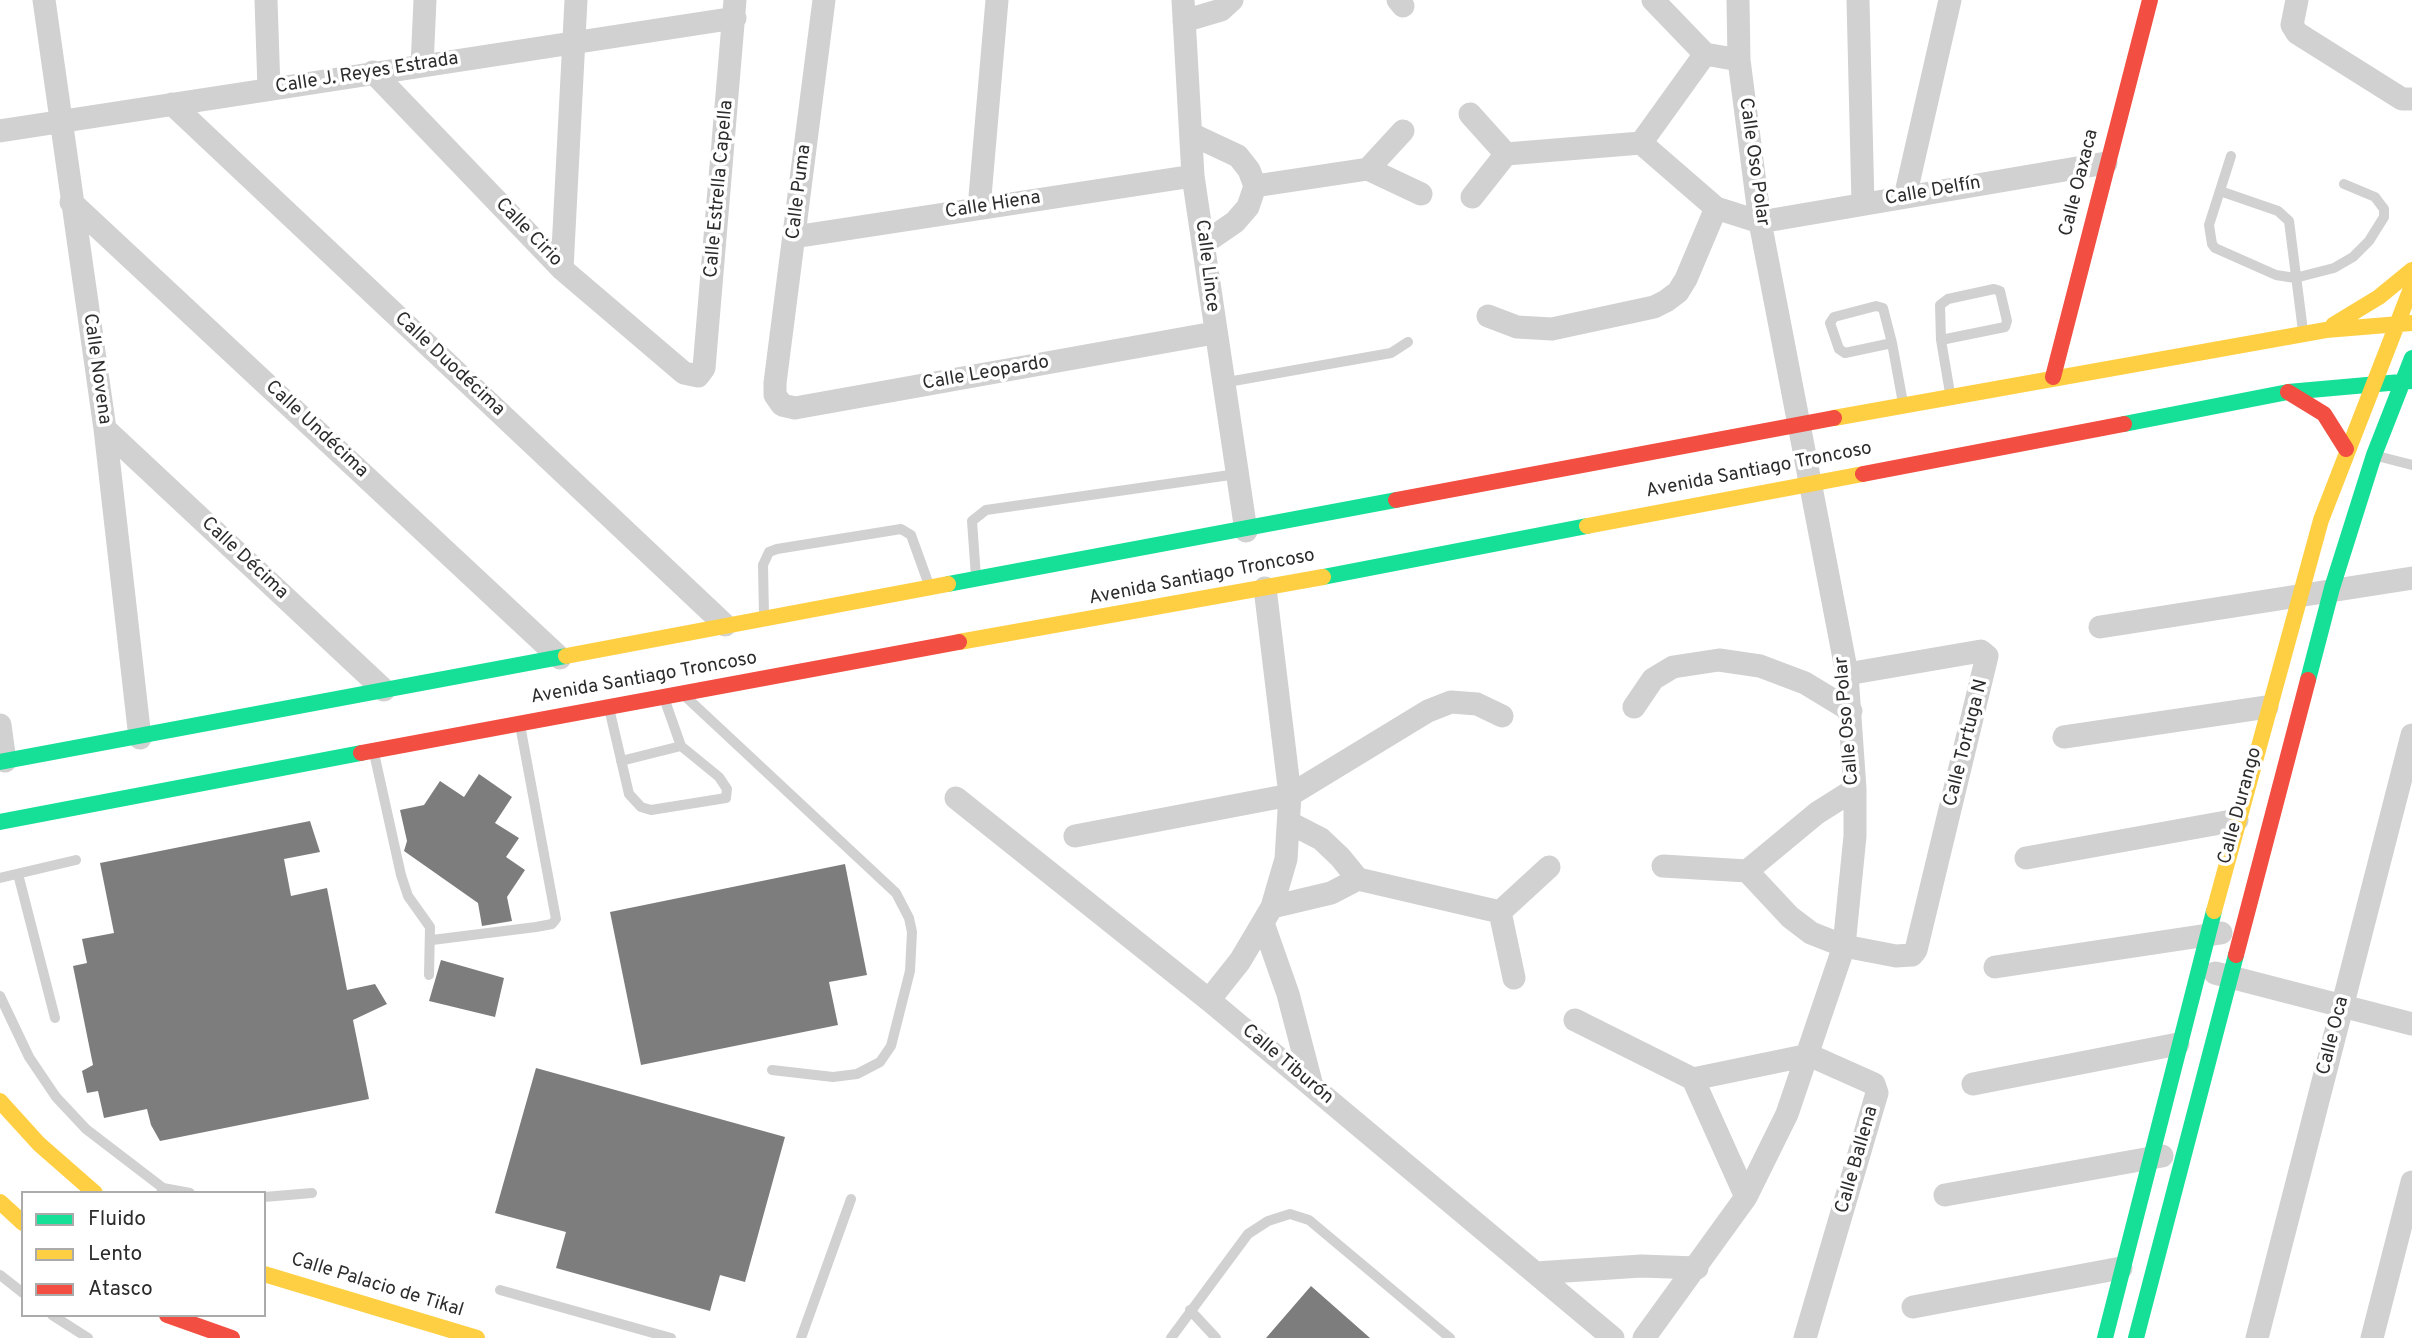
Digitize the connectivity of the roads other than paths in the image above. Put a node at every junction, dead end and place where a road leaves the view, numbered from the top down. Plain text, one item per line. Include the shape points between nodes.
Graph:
1 (44, 0) edge
2 (266, 0) edge
3 (425, 0) edge
4 (576, 0) edge
5 (824, 0) edge
6 (997, 0) edge
7 (1232, 0) edge
8 (1653, 0) edge
9 (1738, 0) edge
10 (1858, 0) edge
11 (1950, 0) edge
12 (2150, 0) edge
13 (2297, 0) edge
14 (735, 9) edge
15 (1183, 10) edge
16 (575, 40) junction
17 (1705, 54) junction
18 (1739, 60) junction
19 (422, 66) junction
20 (373, 72) junction
21 (269, 89) junction
22 (2412, 99) edge
23 (172, 104) junction
24 (1470, 114) dead end
25 (60, 121) junction
26 (0, 131) edge
27 (1403, 131) dead end
28 (1191, 134) junction
29 (1641, 143) junction
30 (1506, 154) junction
31 (2231, 156) dead end
32 (2106, 163) junction
33 (1368, 169) junction
34 (1193, 176) junction
35 (2344, 184) dead end
36 (1255, 186) junction
37 (2220, 191) junction
38 (1421, 194) dead end
39 (1472, 197) dead end
40 (1905, 197) junction
41 (71, 202) junction
42 (1863, 204) junction
43 (979, 208) junction
44 (1716, 208) junction
45 (1760, 222) junction
46 (794, 237) junction
47 (1203, 244) junction
48 (562, 269) junction
49 (2412, 270) edge
50 (2295, 278) junction
51 (2412, 286) edge
52 (1488, 316) dead end
53 (2404, 323) edge
54 (2326, 330) junction
55 (1214, 333) junction
56 (2303, 334) junction
57 (1941, 340) junction
58 (1408, 342) dead end
59 (1892, 343) junction
60 (2412, 358) edge
61 (698, 376) joint
62 (2053, 377) junction
63 (2407, 382) edge
64 (775, 383) joint
65 (1222, 383) junction
66 (2372, 383) junction
67 (2288, 392) junction
68 (1951, 397) junction
69 (1904, 406) junction
70 (1798, 428) junction
71 (105, 429) junction
72 (2346, 449) junction
73 (2374, 455) junction
74 (2412, 465) edge
75 (1237, 474) junction
76 (1809, 483) junction
77 (1247, 530) junction
78 (2412, 578) edge
79 (976, 580) junction
80 (929, 587) junction
81 (1265, 588) junction
82 (2332, 588) junction
83 (2301, 593) junction
84 (764, 618) junction
85 (725, 625) junction
86 (2099, 627) dead end
87 (560, 658) junction
88 (1847, 674) junction
89 (384, 690) junction
90 (682, 692) junction
91 (663, 695) junction
92 (609, 707) junction
93 (1634, 707) dead end
94 (2267, 708) junction
95 (1851, 711) junction
96 (1502, 716) dead end
97 (520, 722) junction
98 (0, 725) edge
99 (2412, 735) edge
100 (2064, 737) dead end
101 (140, 738) junction
102 (681, 746) junction
103 (374, 750) junction
104 (621, 761) junction
105 (2, 762) edge
106 (1855, 789) junction
107 (1290, 795) junction
108 (956, 798) dead end
109 (2237, 820) junction
110 (0, 822) edge
111 (1290, 823) junction
112 (1075, 836) dead end
113 (2026, 858) dead end
114 (76, 860) dead end
115 (1662, 866) dead end
116 (1549, 867) dead end
117 (1747, 871) junction
118 (18, 874) junction
119 (0, 878) edge
120 (1358, 879) junction
121 (1500, 912) junction
122 (1267, 915) junction
123 (2207, 933) junction
124 (2241, 934) junction
125 (432, 940) junction
126 (1844, 946) junction
127 (1995, 967) dead end
128 (2198, 971) junction
129 (429, 975) dead end
130 (2232, 975) junction
131 (1514, 978) dead end
132 (0, 996) edge
133 (1209, 1000) junction
134 (2342, 1004) junction
135 (55, 1018) dead end
136 (1575, 1020) dead end
137 (2412, 1024) edge
138 (2178, 1044) junction
139 (1809, 1055) junction
140 (772, 1070) dead end
141 (1693, 1079) junction
142 (1973, 1084) dead end
143 (1312, 1086) junction
144 (0, 1101) edge
145 (2182, 1154) junction
146 (2151, 1158) junction
147 (2412, 1182) edge
148 (93, 1191) edge
149 (162, 1191) edge
150 (312, 1193) dead end
151 (1945, 1195) dead end
152 (266, 1197) edge
153 (1746, 1197) junction
154 (851, 1199) dead end
155 (0, 1202) edge
156 (21, 1221) edge
157 (1697, 1268) junction
158 (2121, 1268) junction
159 (1536, 1273) junction
160 (0, 1275) edge
161 (266, 1275) edge
162 (500, 1290) dead end
163 (21, 1291) edge
164 (1913, 1307) dead end
165 (1190, 1310) junction
166 (55, 1317) edge
167 (170, 1317) edge
168 (196, 1333) edge
169 (88, 1338) edge
170 (232, 1338) edge
171 (477, 1338) edge
172 (671, 1338) edge
173 (801, 1338) edge
174 (1171, 1338) edge
175 (1216, 1338) edge
176 (1450, 1338) edge
177 (1613, 1338) edge
178 (1644, 1338) edge
179 (1805, 1338) edge
180 (2105, 1338) edge
181 (2136, 1338) edge
182 (2257, 1338) edge
183 (2372, 1338) edge

1 - 25 street, Calle Novena
2 - 21 street
3 - 19 street
4 - 16 street
5 - 46 street, Calle Puma
6 - 43 street
7 - 15 street via 1221,10
8 - 17 street
9 - 18 street, Calle Oso Polar
10 - 42 street
11 - 40 street
12 - 32 main road, Calle Oaxaca
13 - 22 street via 2292,25 2297,33 2402,99
14 - 16 street, Calle J. Reyes Estrada
14 - 61 street, Calle Estrella Capella via 704,368
15 - 28 street, Calle Lince
16 - 19 street, Calle J. Reyes Estrada
16 - 48 street
17 - 18 street
17 - 29 street
18 - 45 street, Calle Oso Polar
19 - 20 street, Calle J. Reyes Estrada
20 - 21 street, Calle J. Reyes Estrada
20 - 48 street, Calle Cirio
21 - 23 street, Calle J. Reyes Estrada
23 - 25 street, Calle J. Reyes Estrada
23 - 85 street, Calle Duodécima
24 - 30 street
25 - 26 street, Calle J. Reyes Estrada
25 - 41 street, Calle Novena
27 - 33 street
28 - 34 street, Calle Lince
28 - 36 street via 1238,156
29 - 30 street
29 - 44 street
30 - 39 street
31 - 37 lane
32 - 40 street, Calle Delfín
32 - 62 main road, Calle Oaxaca
33 - 36 street
33 - 38 street
34 - 43 street, Calle Hiena
34 - 47 street, Calle Lince
35 - 50 lane via 2375,197 2384,217 2353,257 2334,268
36 - 47 street via 1248,207 1235,222
37 - 50 lane via 2286,215
37 - 50 lane via 2209,235 2215,248 2276,275
40 - 42 street, Calle Delfín
41 - 71 street, Calle Novena
41 - 87 street, Calle Undécima
42 - 45 street, Calle Delfín
43 - 46 street, Calle Hiena
44 - 45 street
44 - 52 street via 1678,292 1654,307 1552,329 1517,327
45 - 70 street, Calle Oso Polar
46 - 64 street, Calle Puma
47 - 55 street, Calle Lince
48 - 61 street, Calle Cirio via 684,373
49 - 54 main road
50 - 56 lane
51 - 53 main road, Calle Durango
53 - 54 main road, Avenida Santiago Troncoso
53 - 66 main road, Calle Durango
54 - 56 main road, Avenida Santiago Troncoso
55 - 64 street, Calle Leopardo via 795,408 782,405 775,395
55 - 65 street, Calle Lince
56 - 62 main road, Avenida Santiago Troncoso
57 - 57 lane via 1942,302 2000,291 2005,327
57 - 68 lane
58 - 65 lane via 1391,354
59 - 59 lane via 1881,307 1834,317 1830,323 1844,353
59 - 69 lane
60 - 63 main road, Calle Durango
62 - 68 main road, Avenida Santiago Troncoso
63 - 66 main road, Avenida Santiago Troncoso
63 - 73 main road, Calle Durango
65 - 75 street, Calle Lince
66 - 67 main road, Avenida Santiago Troncoso
66 - 72 main road, Calle Durango
67 - 72 main road via 2324,414
67 - 76 main road, Avenida Santiago Troncoso
68 - 69 main road, Avenida Santiago Troncoso
69 - 70 main road, Avenida Santiago Troncoso
70 - 76 street, Calle Oso Polar
70 - 77 main road, Avenida Santiago Troncoso
71 - 89 street, Calle Décima
71 - 101 street, Calle Novena
72 - 83 main road, Calle Durango
73 - 74 lane
73 - 82 main road, Calle Durango
75 - 77 street, Calle Lince
75 - 79 lane via 986,510 972,522
76 - 81 main road, Avenida Santiago Troncoso
76 - 88 street, Calle Oso Polar
77 - 79 main road, Avenida Santiago Troncoso
78 - 82 street
79 - 80 main road, Avenida Santiago Troncoso
80 - 84 main road, Avenida Santiago Troncoso
80 - 84 lane via 911,535 901,529 777,549 769,552 763,565
81 - 90 main road, Avenida Santiago Troncoso
81 - 107 street
82 - 83 street
82 - 124 main road, Calle Durango
83 - 86 street
83 - 94 main road, Calle Durango
84 - 85 main road, Avenida Santiago Troncoso
85 - 87 main road, Avenida Santiago Troncoso
87 - 89 main road, Avenida Santiago Troncoso
88 - 95 street, Calle Oso Polar
88 - 126 street, Calle Tortuga N via 1980,651 1987,656 1916,950 1912,955 1896,956
89 - 101 main road, Avenida Santiago Troncoso
90 - 91 main road, Avenida Santiago Troncoso
90 - 140 lane via 896,893 909,918 910,971 891,1046 880,1062 858,1074 833,1077
91 - 92 main road, Avenida Santiago Troncoso
91 - 102 lane
92 - 97 main road, Avenida Santiago Troncoso
92 - 104 lane
93 - 95 street via 1653,679 1673,667 1719,660 1760,666 1805,683
94 - 100 street
94 - 109 main road, Calle Durango
95 - 106 street, Calle Oso Polar
96 - 107 street via 1477,704 1451,702 1428,710
97 - 103 main road, Avenida Santiago Troncoso
97 - 125 lane via 556,919 536,927
98 - 105 street
99 - 134 street, Calle Oca
101 - 105 main road, Avenida Santiago Troncoso
102 - 104 lane
102 - 104 lane via 719,776 727,789 726,798 652,810 642,807 629,794
103 - 110 main road, Avenida Santiago Troncoso
103 - 125 lane via 401,875 408,896 426,917
106 - 117 street via 1808,820
106 - 126 street, Calle Oso Polar
107 - 111 street
107 - 112 street
108 - 133 street, Calle Tiburón
109 - 113 street
109 - 123 main road, Calle Durango
111 - 120 street via 1321,839
111 - 122 street via 1286,859
114 - 118 lane
115 - 117 street
116 - 121 street
117 - 126 street via 1790,917 1811,933
118 - 119 lane
118 - 135 lane
120 - 121 street
120 - 122 street
121 - 131 street
122 - 133 street via 1240,961
122 - 143 street
123 - 124 street
123 - 127 street
123 - 128 main road, Calle Durango
124 - 130 main road, Calle Durango
125 - 129 lane
126 - 139 street, Calle Oso Polar
128 - 130 street
128 - 138 main road, Calle Durango
130 - 134 street
130 - 145 main road, Calle Durango
132 - 149 lane via 29,1057 56,1097 86,1129
133 - 143 street, Calle Tiburón
134 - 137 street
134 - 182 street, Calle Oca
136 - 141 street
138 - 142 street
138 - 146 main road, Calle Durango
139 - 141 street
139 - 153 street, Calle Oso Polar via 1787,1114
139 - 179 street, Calle Ballena via 1874,1084 1877,1093
141 - 153 street
143 - 159 street, Calle Tiburón
144 - 148 main road via 39,1144
145 - 146 street
145 - 181 main road, Calle Durango
146 - 151 street
146 - 158 main road, Calle Durango
147 - 183 street
150 - 152 lane
153 - 157 street, Calle Oso Polar
154 - 173 lane
155 - 156 main road
157 - 159 street
157 - 178 street, Calle Oso Polar
158 - 164 street
158 - 180 main road, Calle Durango
159 - 177 street, Calle Tiburón
160 - 163 lane
161 - 171 main road, Calle Palacio de Tikal
162 - 172 lane
165 - 174 lane
165 - 175 lane
165 - 176 lane via 1248,1234 1290,1214 1309,1220
166 - 169 lane
167 - 168 main road
168 - 170 main road

